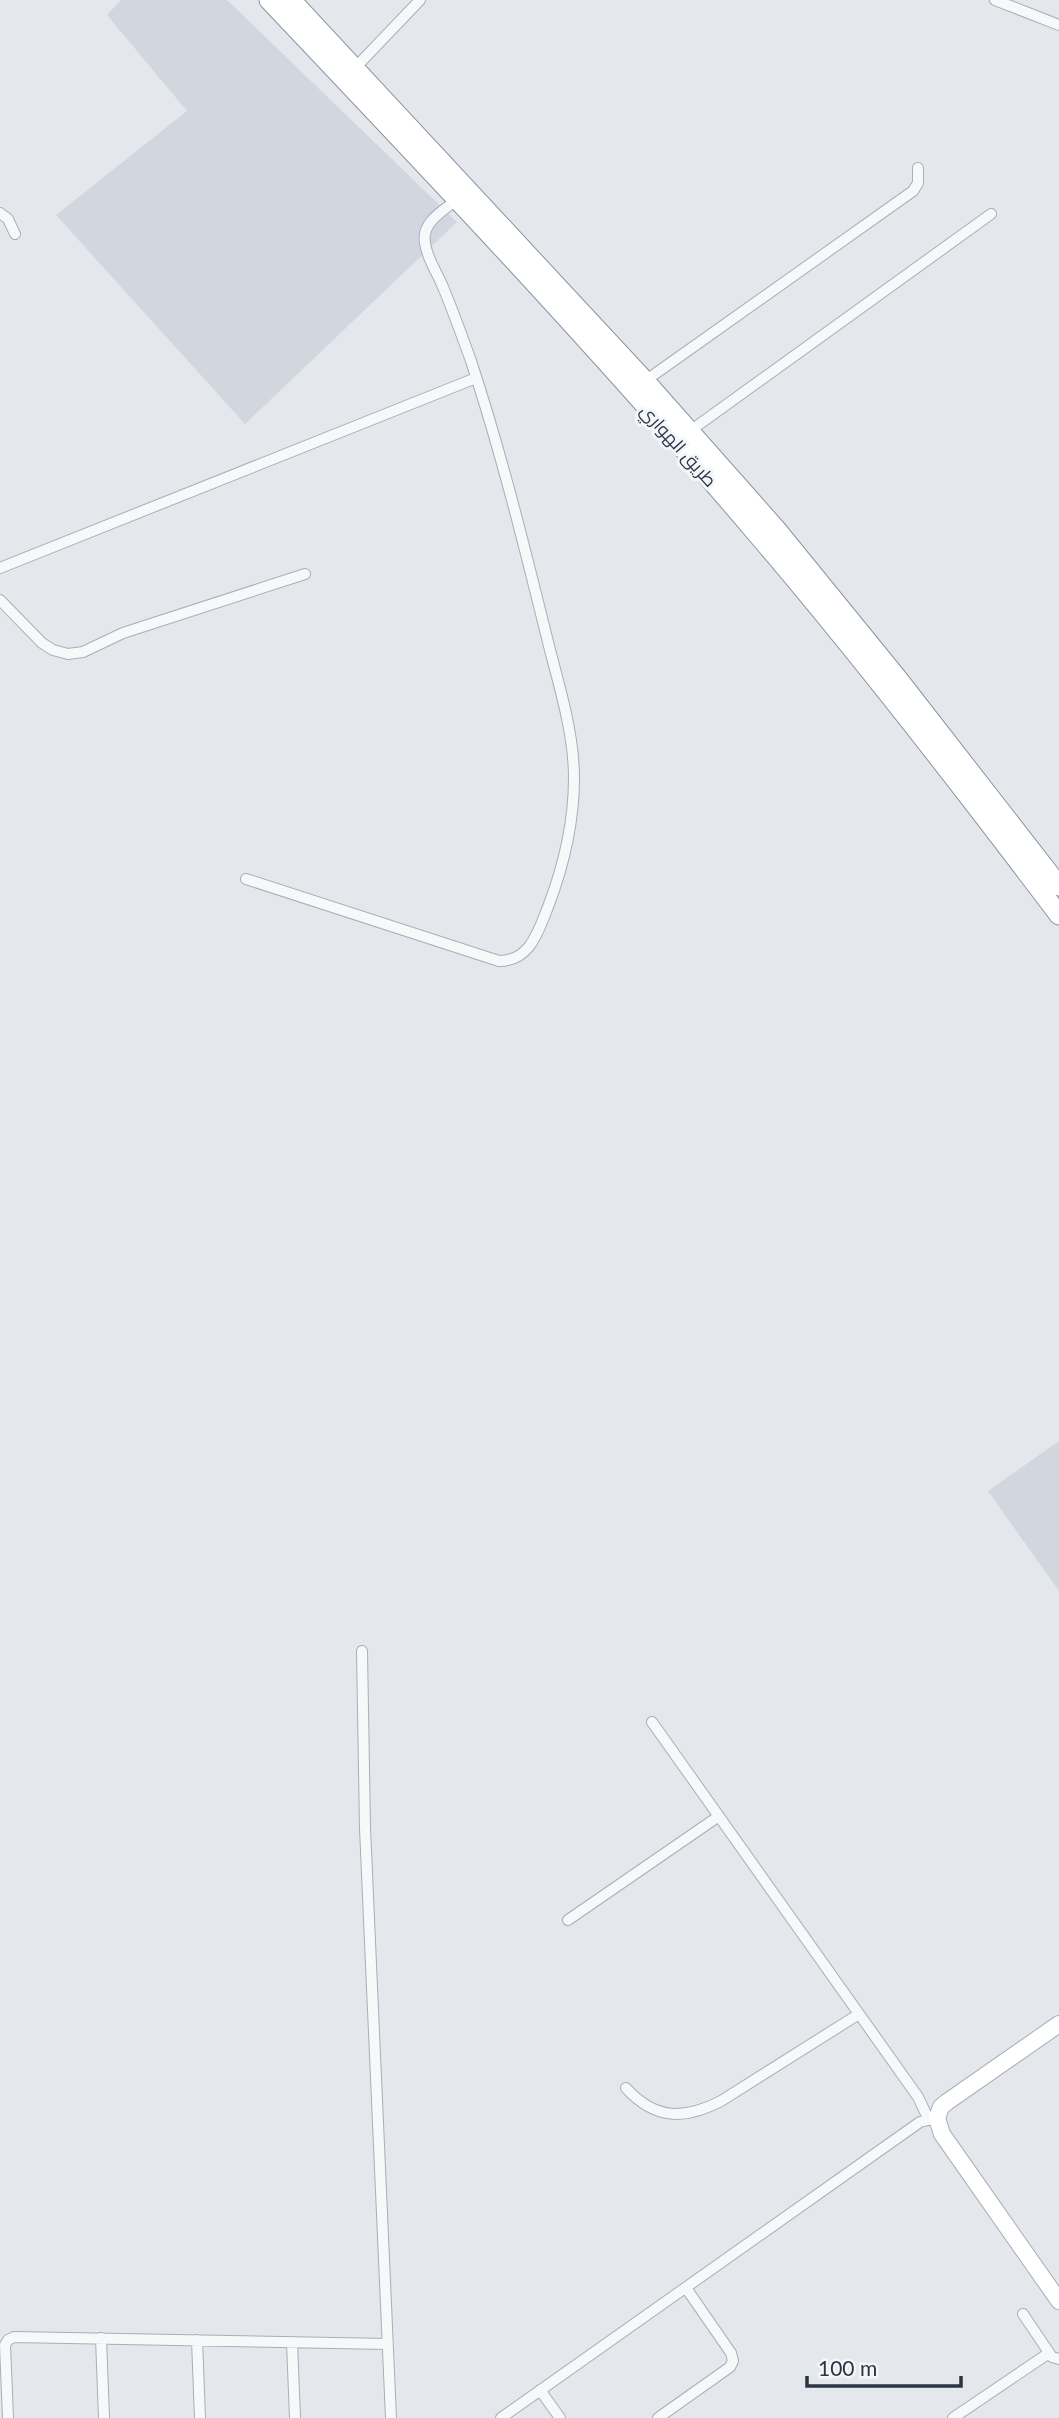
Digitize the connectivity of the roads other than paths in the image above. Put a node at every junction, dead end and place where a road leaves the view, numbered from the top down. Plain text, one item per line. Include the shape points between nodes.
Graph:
1 (269, 0) edge
2 (291, 0) edge
3 (420, 0) edge
4 (995, 0) edge
5 (1059, 25) edge
6 (355, 68) junction
7 (918, 168) dead end
8 (458, 199) junction
9 (0, 213) edge
10 (991, 214) dead end
11 (15, 234) dead end
12 (476, 378) junction
13 (645, 381) junction
14 (690, 431) junction
15 (0, 568) edge
16 (305, 574) dead end
17 (0, 600) edge
18 (246, 879) dead end
19 (1059, 886) edge
20 (1059, 915) edge
21 (362, 1651) dead end
22 (652, 1722) dead end
23 (719, 1816) junction
24 (568, 1920) dead end
25 (859, 2014) junction
26 (1059, 2024) edge
27 (626, 2088) dead end
28 (932, 2118) junction
29 (686, 2288) junction
30 (1057, 2292) edge
31 (1023, 2314) dead end
32 (101, 2338) junction
33 (197, 2340) junction
34 (292, 2342) junction
35 (388, 2344) junction
36 (1054, 2356) edge
37 (540, 2390) junction
38 (8, 2418) edge
39 (104, 2418) edge
40 (200, 2418) edge
41 (295, 2418) edge
42 (391, 2418) edge
43 (501, 2418) edge
44 (561, 2418) edge
45 (658, 2418) edge
46 (953, 2418) edge

1 - 8 highway, طريق الهواري
2 - 6 highway, طريق الهواري
3 - 6 street
4 - 5 street
6 - 13 highway, طريق الهواري
7 - 13 street via 913,191
8 - 12 street via 429,223 424,241
8 - 20 highway, طريق الهواري via 813,600
9 - 11 street
10 - 14 street
12 - 15 street
12 - 18 street via 518,521 568,727 574,774 569,843 533,942 515,959 499,961
13 - 14 highway, طريق الهواري
14 - 19 highway, طريق الهواري via 840,607
16 - 17 street via 68,654 42,643
21 - 35 street via 365,1828
22 - 23 street
23 - 24 street
23 - 25 street
25 - 27 street via 700,2110 652,2110
25 - 28 street
26 - 28 street via 947,2102
28 - 29 street via 920,2122
28 - 30 street
29 - 37 street
29 - 45 street via 733,2361
31 - 36 street
32 - 33 street
32 - 38 street via 8,2340
32 - 39 street
33 - 34 street
33 - 40 street
34 - 35 street
34 - 41 street
35 - 42 street
36 - 46 street
37 - 43 street
37 - 44 street

